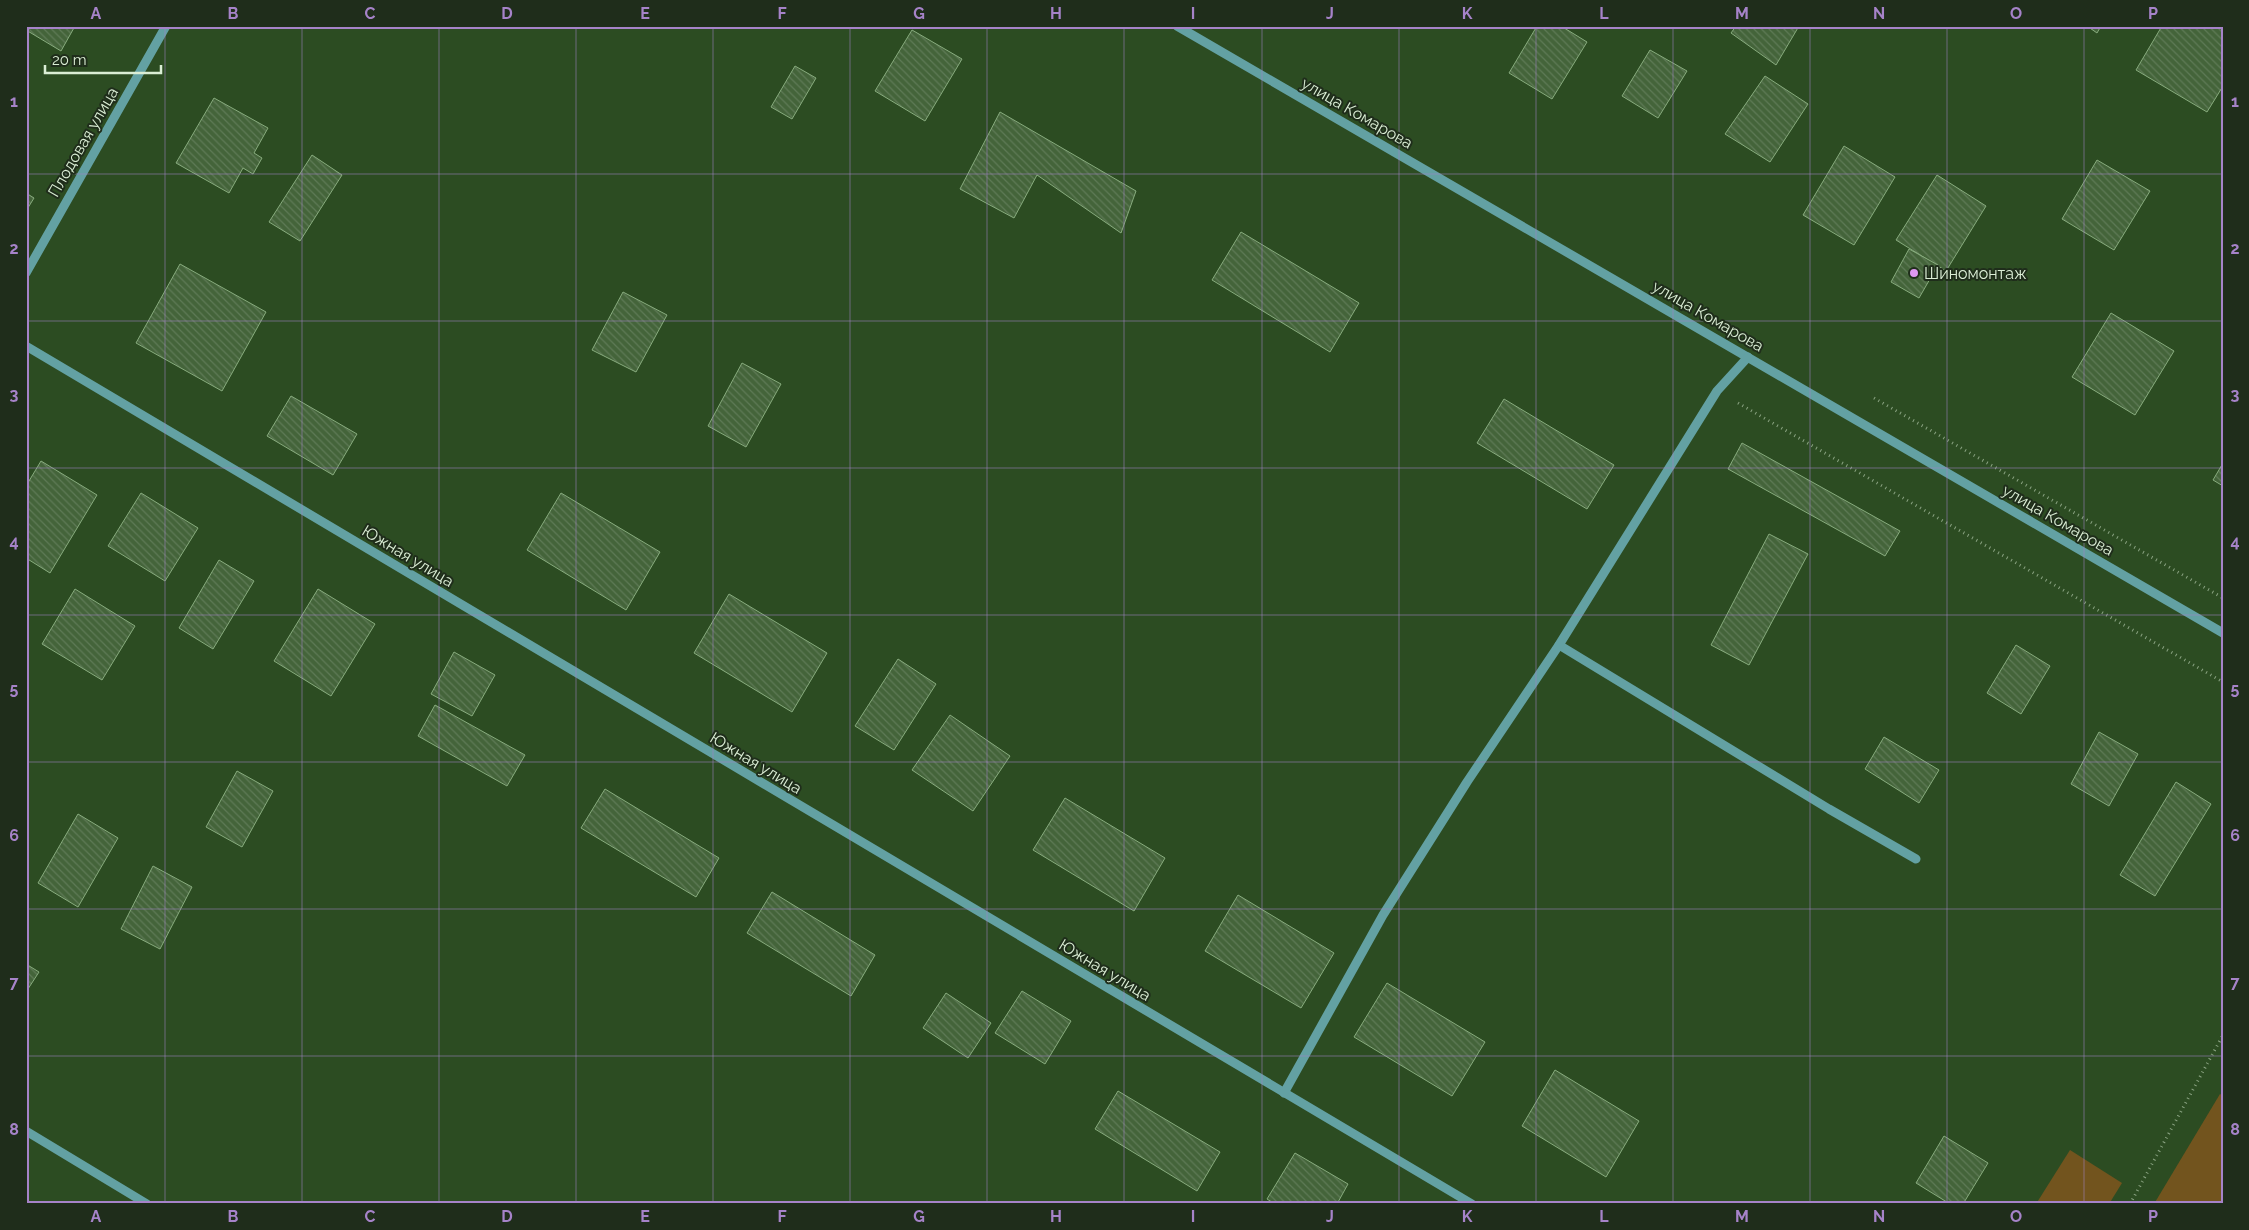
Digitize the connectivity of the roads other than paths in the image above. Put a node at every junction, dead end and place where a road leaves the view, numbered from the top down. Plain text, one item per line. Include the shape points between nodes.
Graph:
1 (166, 26) edge
2 (1178, 26) edge
3 (26, 273) edge
4 (26, 346) edge
5 (1748, 357) junction
6 (2223, 633) edge
7 (1559, 645) junction
8 (1916, 859) dead end
9 (1284, 1093) junction
10 (26, 1131) edge
11 (148, 1204) edge
12 (1472, 1204) edge

1 - 3 street, Плодовая улица
2 - 5 street, улица Комарова
4 - 9 street, Южная улица
5 - 6 street, улица Комарова
5 - 7 street via 1717,391
7 - 8 street
7 - 9 street via 1389,906
9 - 12 street, Южная улица
10 - 11 street

